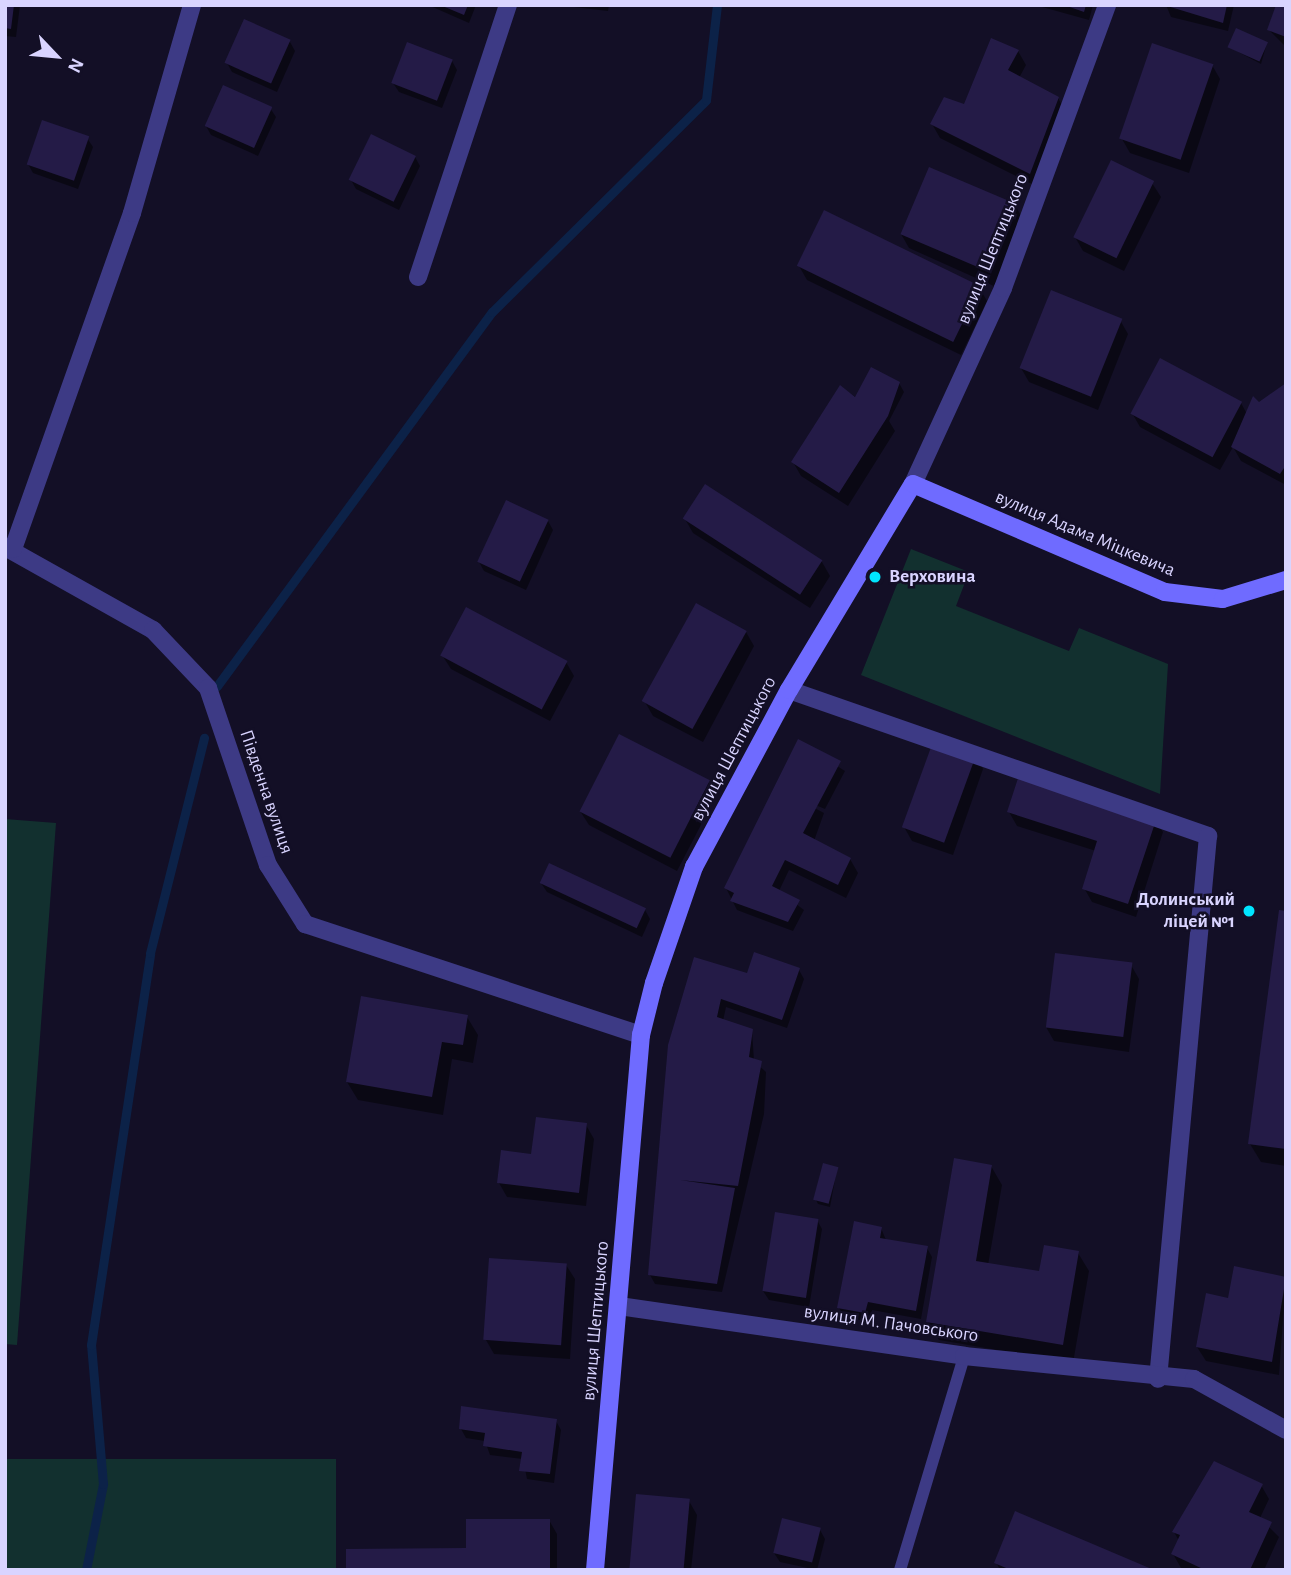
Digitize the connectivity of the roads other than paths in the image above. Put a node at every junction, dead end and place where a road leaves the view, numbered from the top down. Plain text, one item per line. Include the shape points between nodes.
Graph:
1 (192, 5) edge
2 (508, 5) edge
3 (1107, 5) edge
4 (418, 277) dead end
5 (912, 484) junction
6 (9, 548) edge
7 (1286, 580) edge
8 (789, 690) junction
9 (641, 1035) junction
10 (619, 1306) junction
11 (964, 1356) junction
12 (1157, 1379) junction
13 (1286, 1430) edge
14 (595, 1570) edge
15 (900, 1570) edge

1 - 6 street via 132,214
2 - 4 street
3 - 5 street, вулиця Шептицького via 1003,288
5 - 7 street, вулиця Адама Міцкевича via 1165,592 1223,599
5 - 8 street, вулиця Шептицького
6 - 9 street, Південна вулиця via 153,630 208,688 268,865 304,925
8 - 9 street, вулиця Шептицького via 694,867
8 - 12 street via 1208,836
9 - 10 street, вулиця Шептицького
10 - 11 street, вулиця М. Пачовського
10 - 14 street, вулиця Шептицького
11 - 12 street, вулиця М. Пачовського
11 - 15 lane
12 - 13 street, вулиця М. Пачовського via 1194,1380

